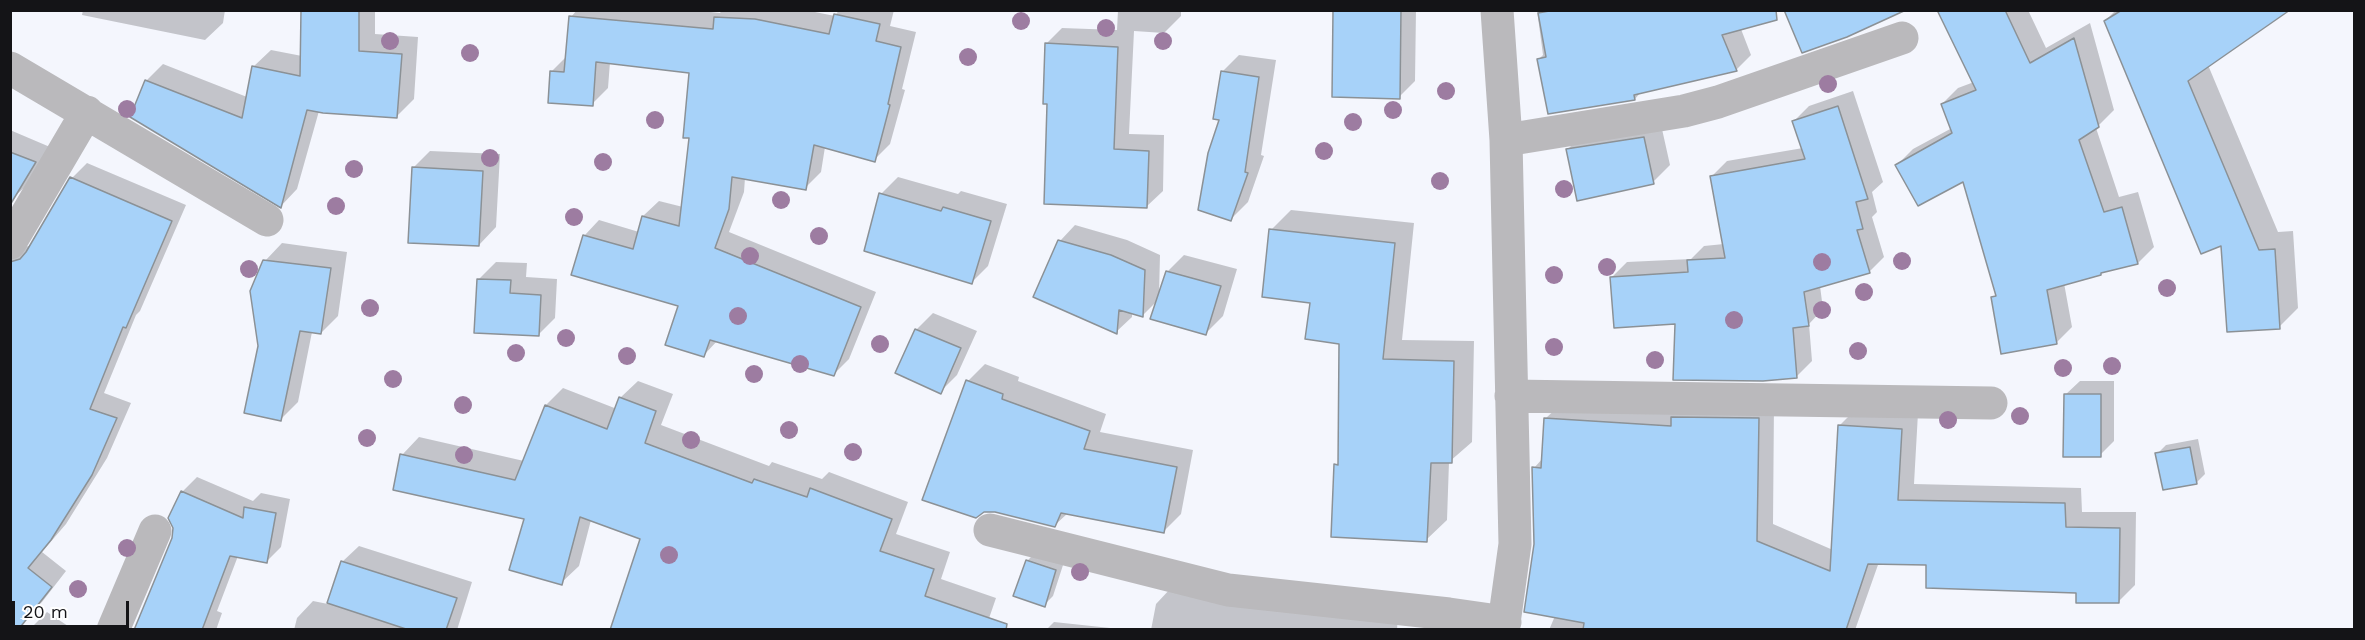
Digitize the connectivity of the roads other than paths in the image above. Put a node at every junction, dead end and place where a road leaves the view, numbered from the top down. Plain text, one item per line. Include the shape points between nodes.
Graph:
1 (1497, 10) edge
2 (1902, 38) dead end
3 (10, 68) edge
4 (87, 112) junction
5 (1506, 140) junction
6 (267, 220) dead end
7 (10, 243) edge
8 (1511, 396) junction
9 (1991, 403) dead end
10 (990, 530) dead end
11 (155, 531) dead end
12 (1504, 626) edge
13 (113, 630) edge

1 - 5 street
2 - 5 street via 1684,111
3 - 4 street
4 - 6 street
4 - 7 street
5 - 8 street
8 - 9 street
8 - 12 street via 1515,544
10 - 12 street via 1228,591 1438,613
11 - 13 street

